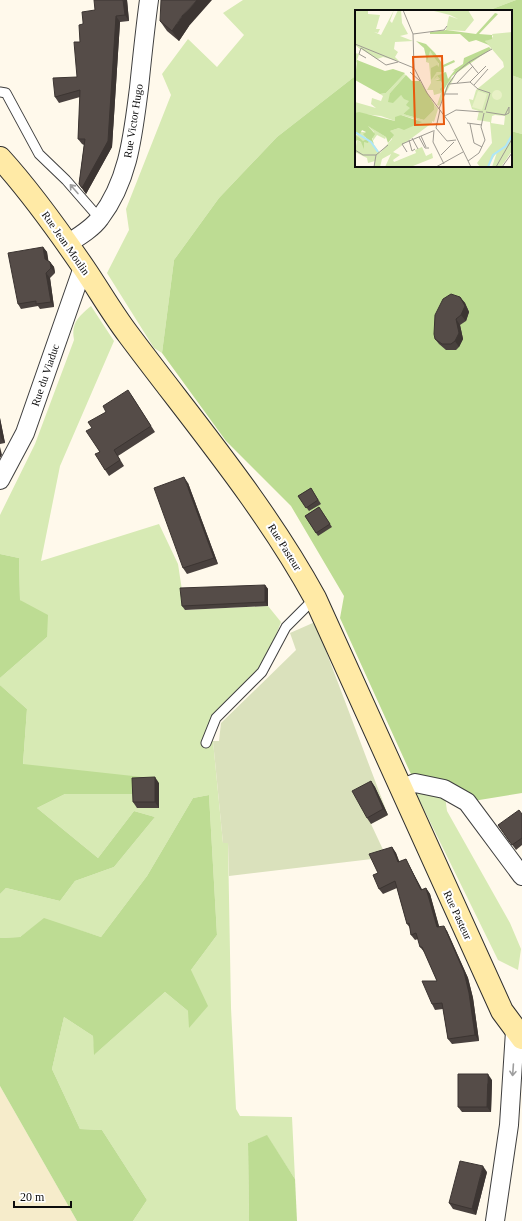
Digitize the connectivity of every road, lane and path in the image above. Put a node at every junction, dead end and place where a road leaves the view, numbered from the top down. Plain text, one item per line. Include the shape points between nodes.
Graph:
1 (149, 0) edge
2 (0, 92) edge
3 (0, 158) edge
4 (100, 219) junction
5 (67, 244) junction
6 (83, 267) junction
7 (126, 332) joint
8 (0, 480) edge
9 (315, 598) junction
10 (206, 743) dead end
11 (400, 789) junction
12 (522, 876) edge
13 (519, 1034) edge
14 (522, 1112) edge
15 (510, 1125) junction
16 (495, 1221) edge

1 - 4 street, Rue Victor Hugo via 132,144 116,194
4 -> 2 lane via 39,154 6,93
3 - 5 main road, Rue Jean Moulin via 26,187
4 - 5 street, Rue Victor Hugo
5 - 6 main road, Rue Jean Moulin
6 - 7 main road, Rue Jean Moulin
6 - 8 street, Rue du Viaduc via 25,433
7 - 9 main road, Rue Pasteur via 269,520
9 - 10 lane via 286,627 262,672 216,718
9 - 11 main road, Rue Pasteur
11 - 12 street via 415,783 444,789 467,802
11 - 13 main road, Rue Pasteur via 502,1011
13 -> 15 street
14 - 15 street
15 - 16 street

